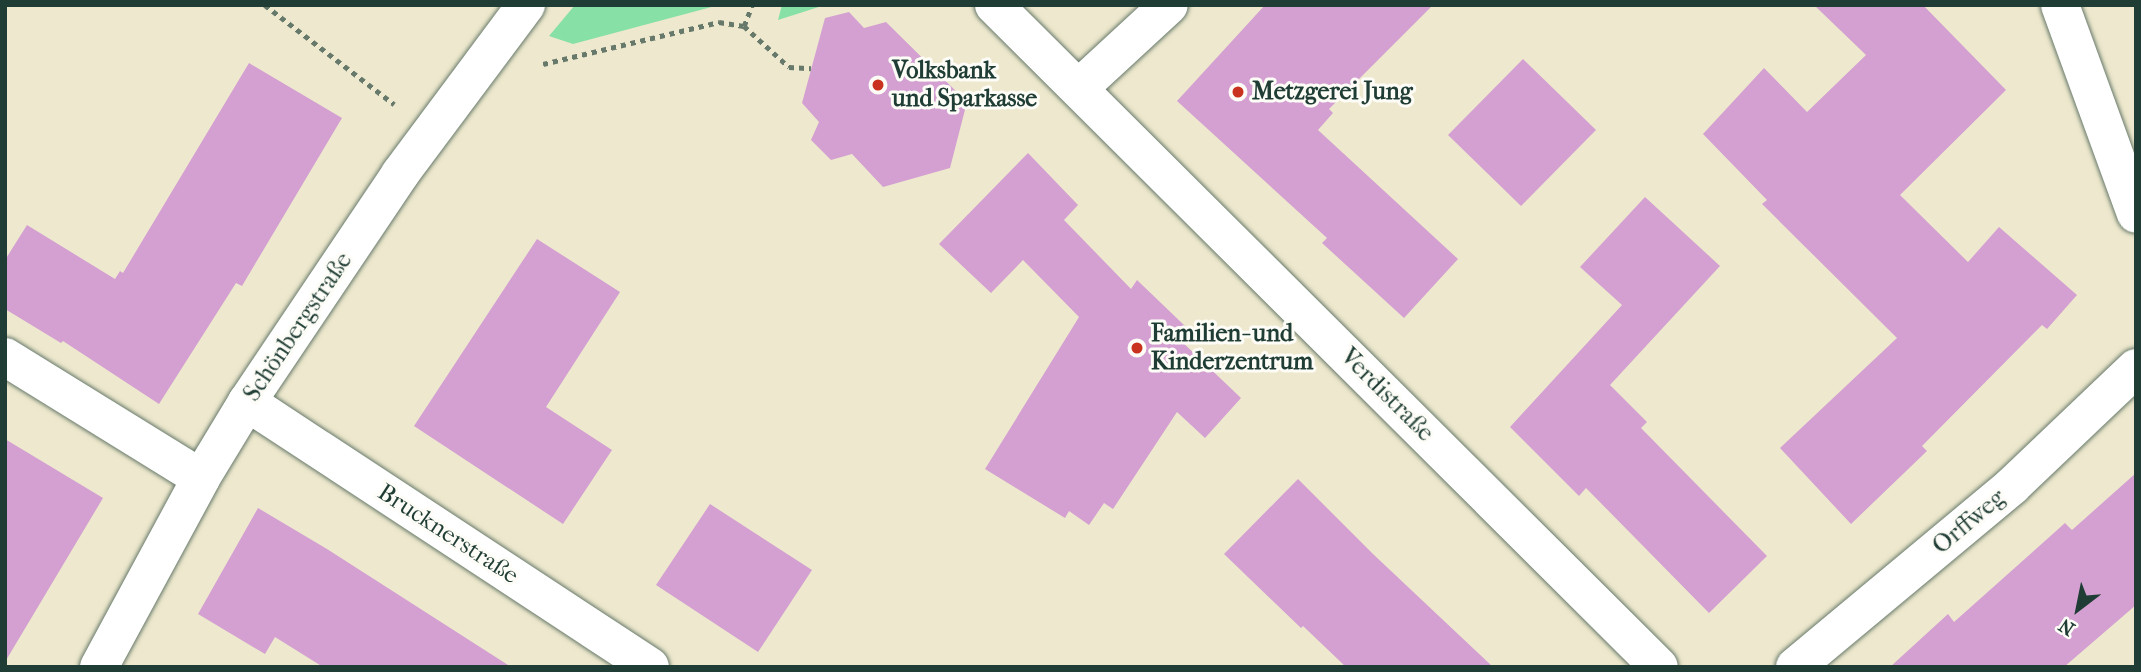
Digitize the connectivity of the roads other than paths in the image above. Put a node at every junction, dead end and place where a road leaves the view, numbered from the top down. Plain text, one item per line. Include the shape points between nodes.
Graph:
1 (526, 5) edge
2 (994, 5) edge
3 (1169, 5) edge
4 (2060, 5) edge
5 (1079, 88) junction
6 (2136, 214) edge
7 (5, 357) edge
8 (2136, 368) edge
9 (247, 402) junction
10 (201, 478) junction
11 (99, 667) edge
12 (650, 667) edge
13 (1659, 667) edge
14 (1795, 667) edge

1 - 9 street, Schönbergstraße via 431,133
2 - 5 street, Verdistraße
3 - 5 street
4 - 6 street
5 - 13 street, Verdistraße
7 - 10 street
8 - 14 street, Orffweg via 2012,486
9 - 10 street, Schönbergstraße
9 - 12 street, Brucknerstraße
10 - 11 street, Schönbergstraße

